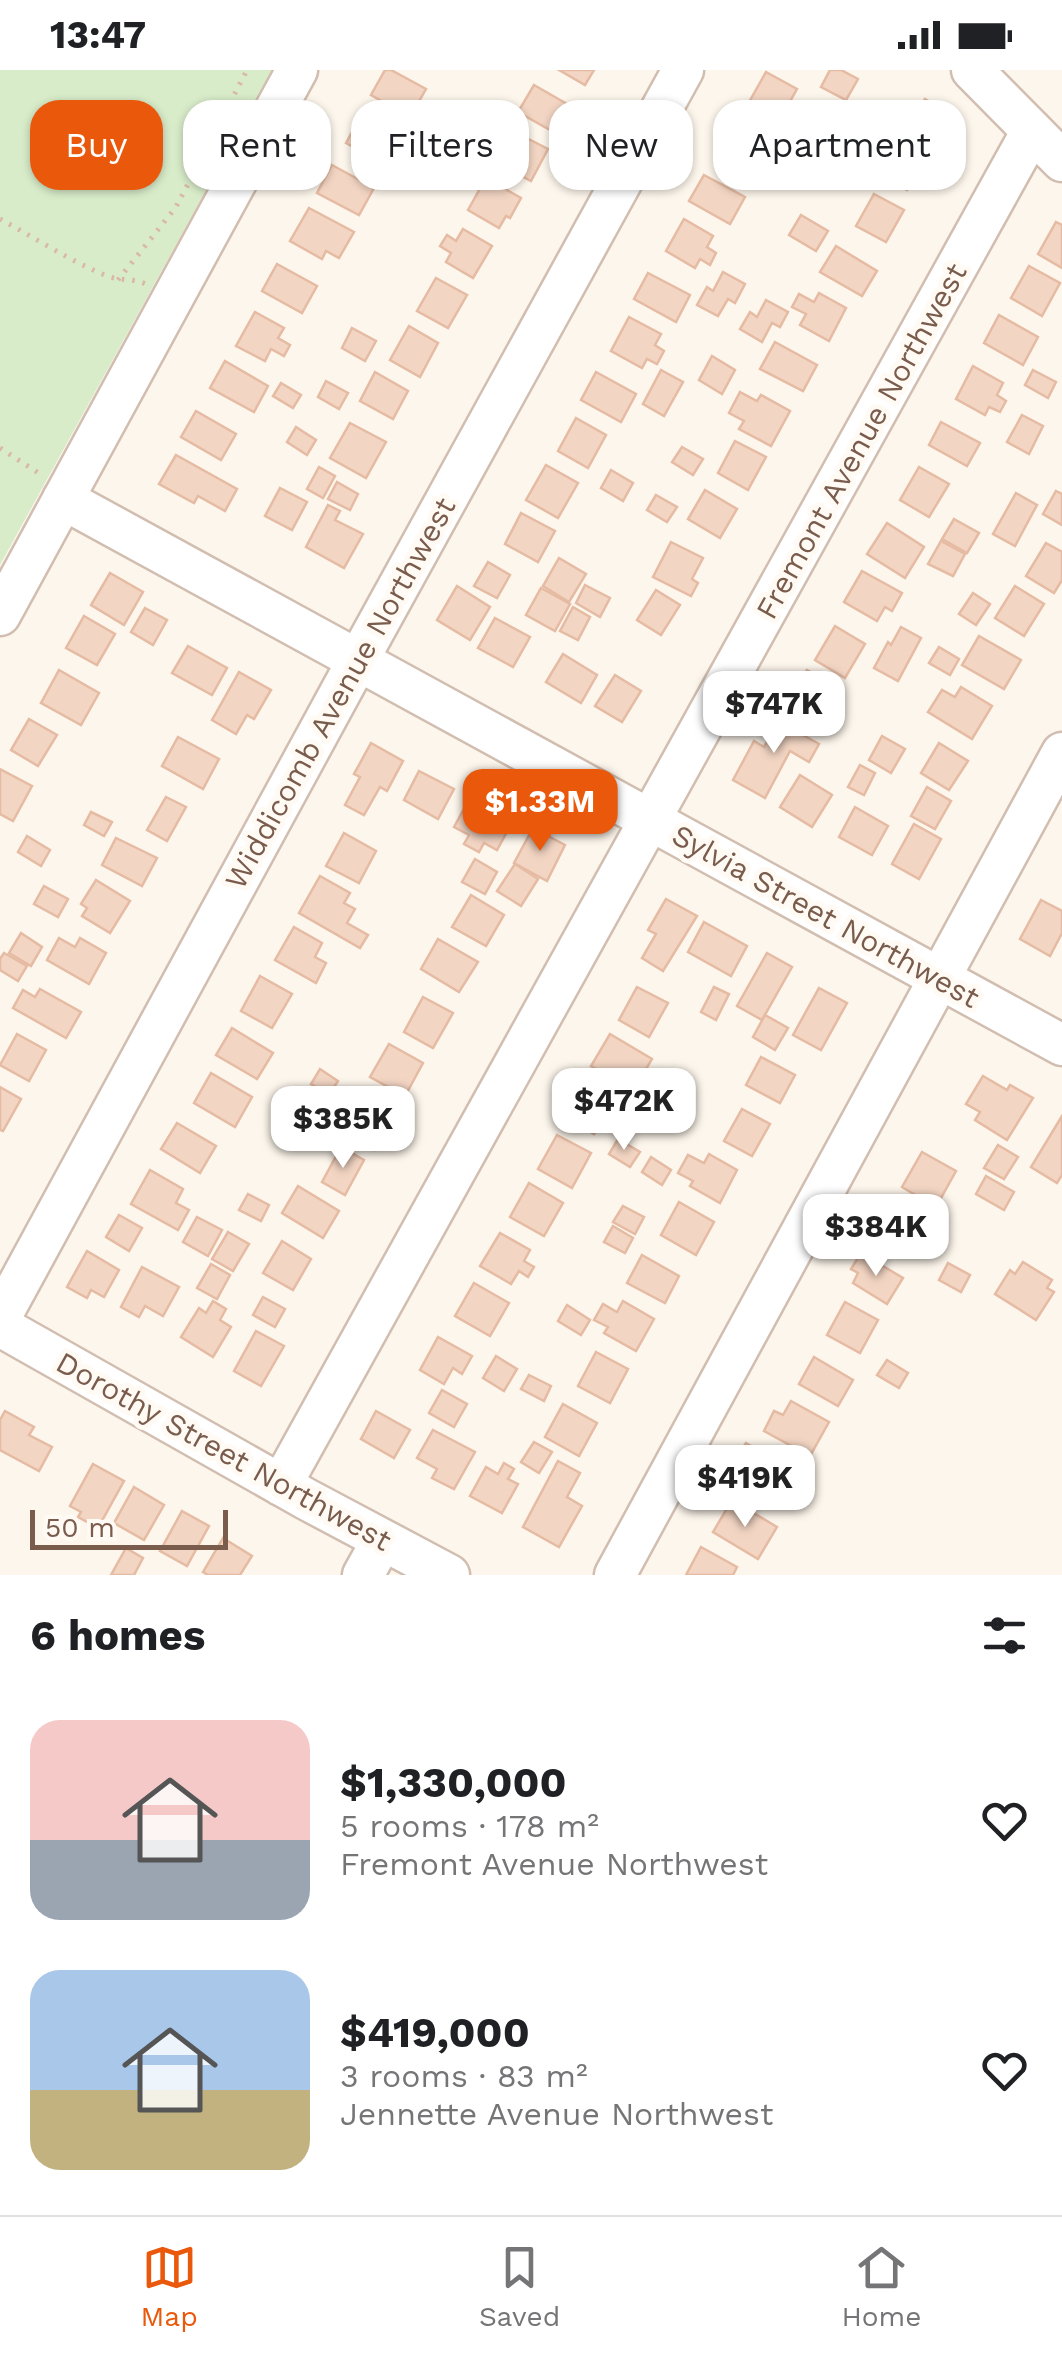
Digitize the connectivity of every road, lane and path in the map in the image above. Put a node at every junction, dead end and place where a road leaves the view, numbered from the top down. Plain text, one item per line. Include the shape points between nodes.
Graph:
1 (246, 70) edge
2 (297, 70) edge
3 (683, 70) edge
4 (972, 70) edge
5 (1032, 131) junction
6 (1062, 161) edge
7 (0, 219) edge
8 (118, 280) junction
9 (172, 300) junction
10 (0, 448) edge
11 (65, 495) junction
12 (0, 615) edge
13 (358, 660) junction
14 (1062, 753) edge
15 (651, 820) junction
16 (939, 977) junction
17 (1062, 1045) edge
18 (0, 1318) edge
19 (0, 1326) edge
20 (281, 1485) junction
21 (373, 1558) edge
22 (449, 1575) edge
23 (615, 1575) edge

1 - 8 path via 176,207
2 - 9 street
3 - 13 street, Widdicomb Avenue Northwest
4 - 5 street
5 - 6 street
5 - 15 street, Fremont Avenue Northwest
7 - 8 path
8 - 9 path via 142,282
9 - 11 street
10 - 11 path
11 - 12 street
11 - 13 street, Sylvia Street Northwest
13 - 15 street, Sylvia Street Northwest
13 - 18 street, Widdicomb Avenue Northwest
14 - 16 street
15 - 16 street, Sylvia Street Northwest
15 - 20 street, Fremont Avenue Northwest
16 - 17 street, Sylvia Street Northwest
16 - 23 street
19 - 20 street, Dorothy Street Northwest
20 - 21 street, Dorothy Street Northwest
21 - 22 street, Dorothy Street Northwest

